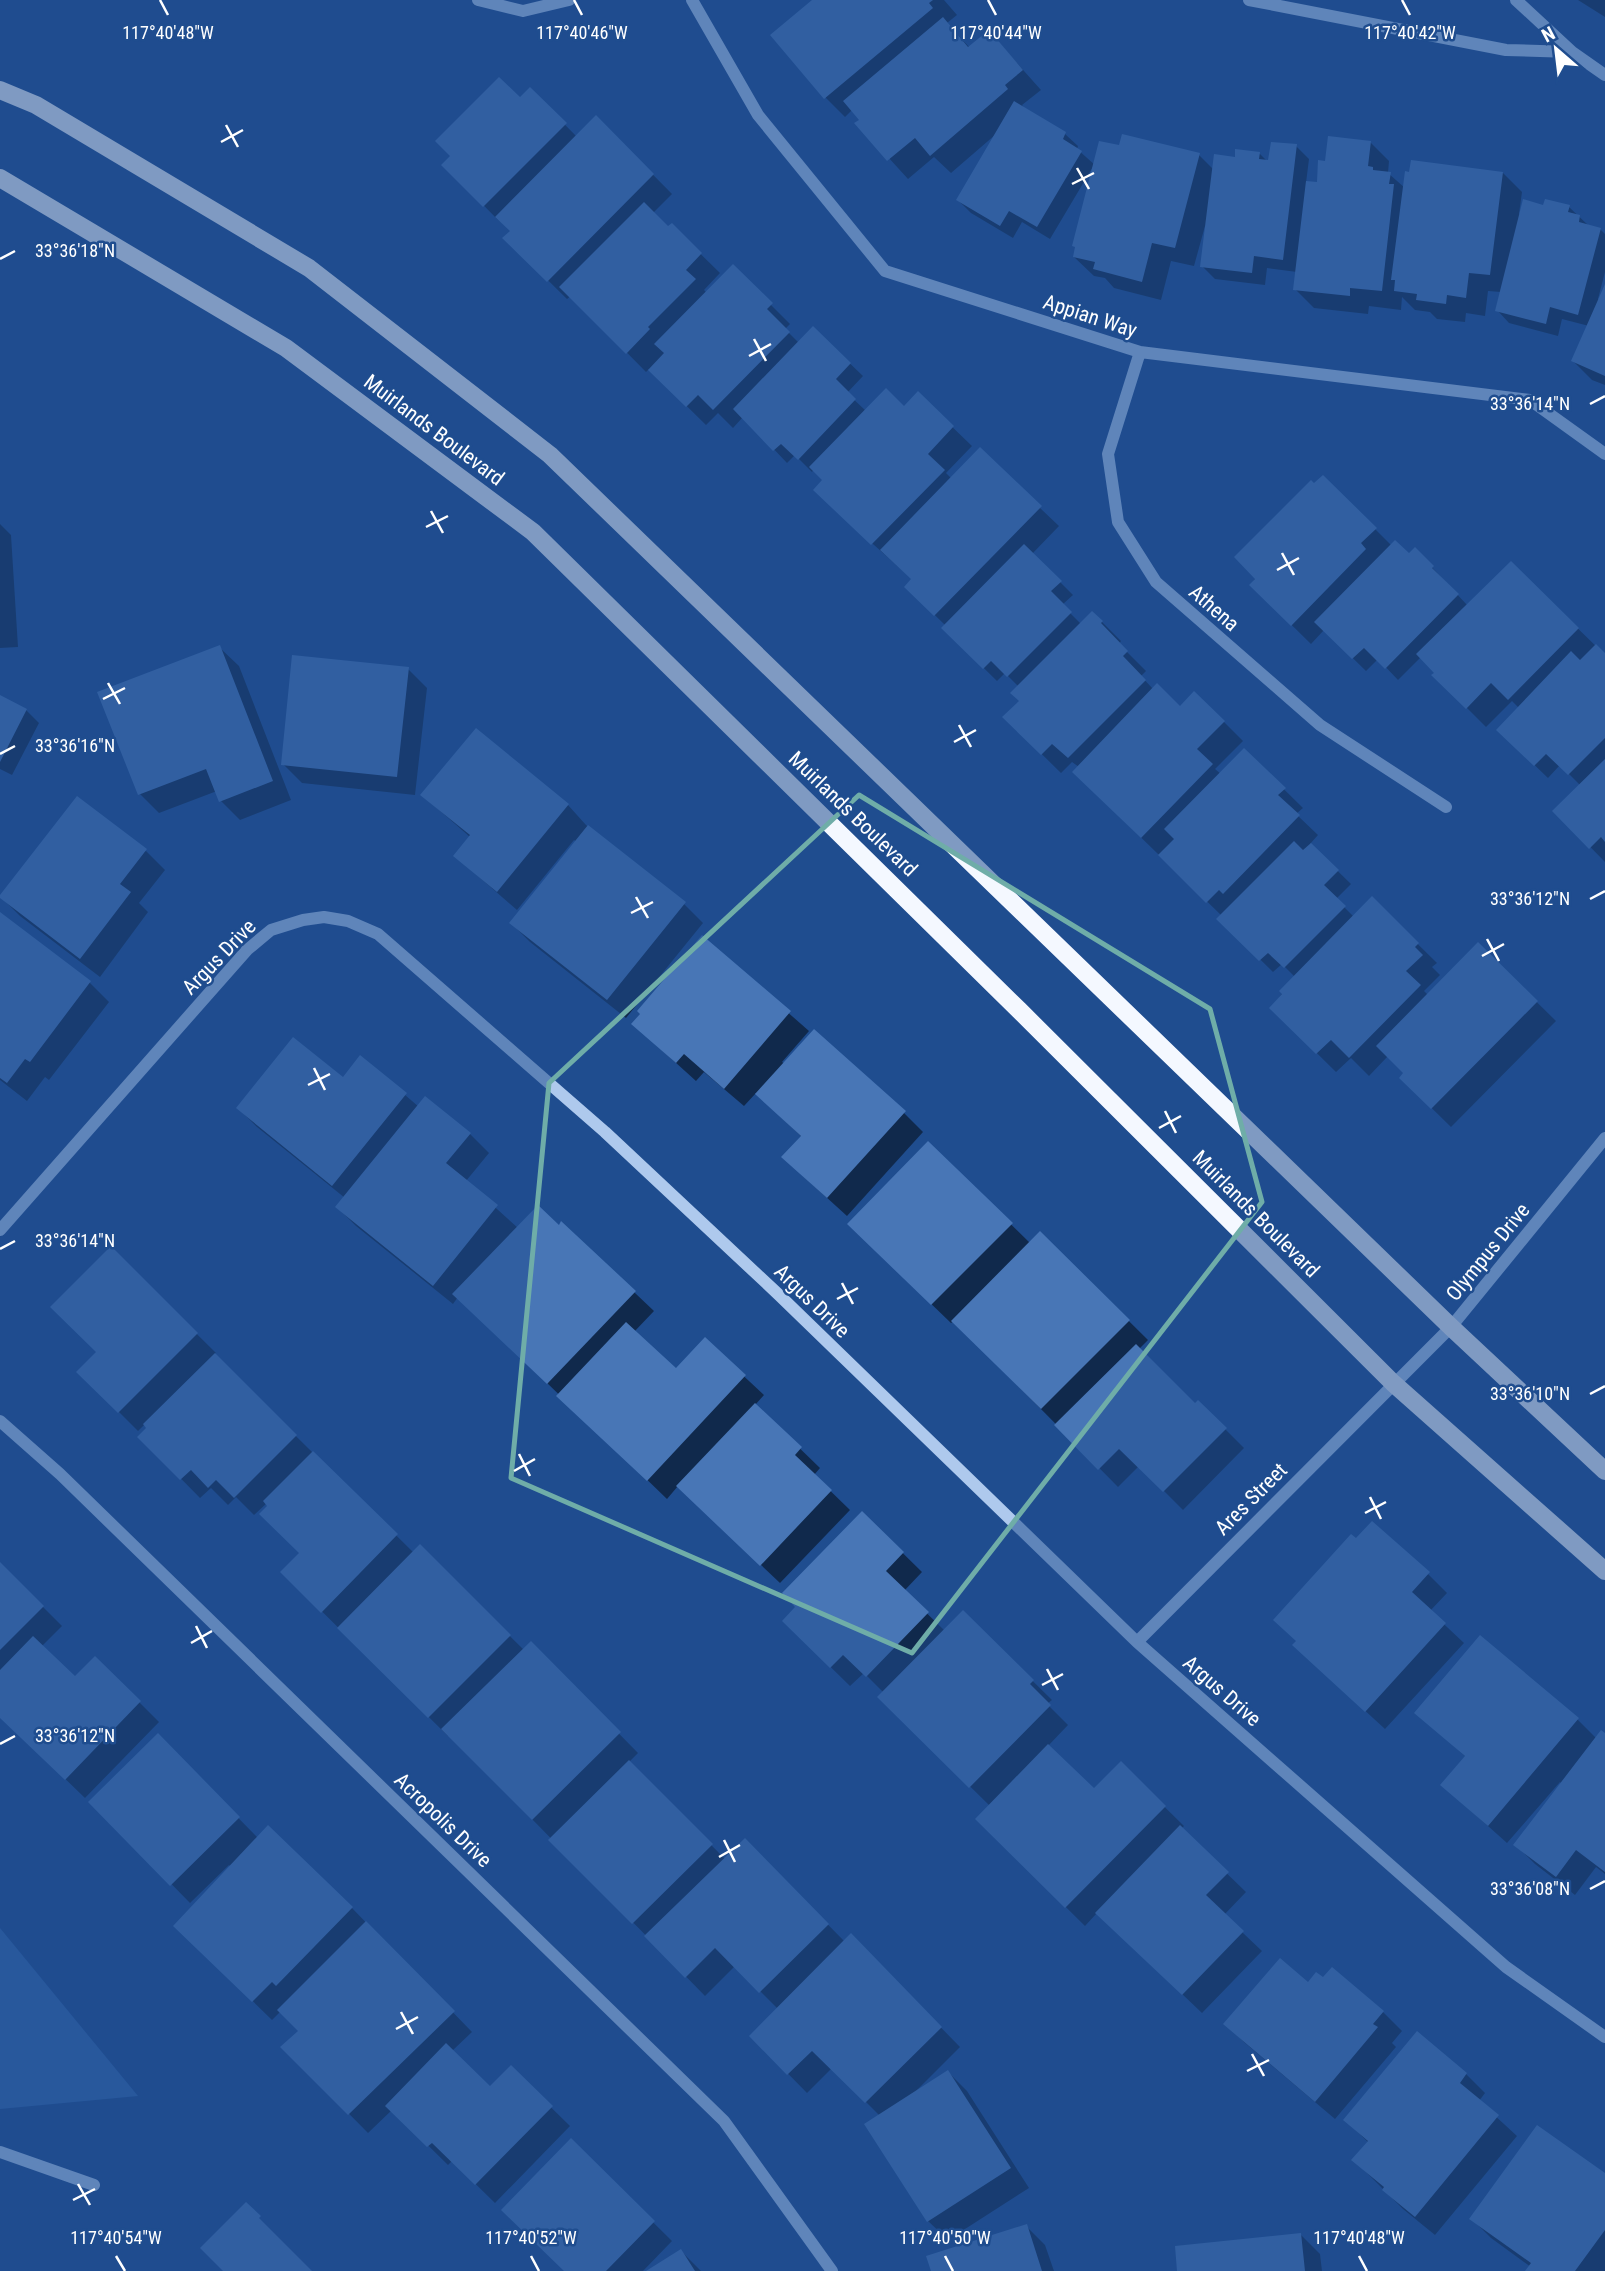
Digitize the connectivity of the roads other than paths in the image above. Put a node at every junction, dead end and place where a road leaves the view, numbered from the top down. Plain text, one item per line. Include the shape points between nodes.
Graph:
1 (478, 0) edge
2 (569, 0) edge
3 (692, 0) edge
4 (1249, 0) edge
5 (1516, 0) edge
6 (1572, 52) junction
7 (1605, 75) edge
8 (0, 90) edge
9 (0, 178) edge
10 (1140, 352) junction
11 (1605, 454) edge
12 (1446, 807) dead end
13 (1605, 1138) edge
14 (0, 1230) edge
15 (1451, 1327) junction
16 (1393, 1383) junction
17 (0, 1421) edge
18 (1605, 1471) edge
19 (1605, 1571) edge
20 (1137, 1642) junction
21 (1605, 2037) edge
22 (0, 2152) edge
23 (94, 2185) dead end
24 (832, 2271) edge

1 - 2 street via 523,11
3 - 10 street, Appian Way via 758,116 885,271
4 - 6 street via 1506,50
5 - 6 street
6 - 7 street
8 - 15 main road via 36,105 309,268 550,455
9 - 16 main road, Muirlands Boulevard via 286,348 533,532
10 - 11 street, Appian Way via 1530,400
10 - 12 street, Athena via 1108,454 1118,522 1156,582 1320,725
13 - 15 street, Olympus Drive
14 - 20 street, Argus Drive via 247,950 271,930 303,920 348,920 377,934 605,1132
15 - 16 street, Olympus Drive
15 - 18 main road
16 - 19 main road, Muirlands Boulevard
16 - 20 street, Ares Street
17 - 24 street, Acropolis Drive via 60,1474 724,2121
20 - 21 street, Argus Drive via 1506,1967
22 - 23 street

